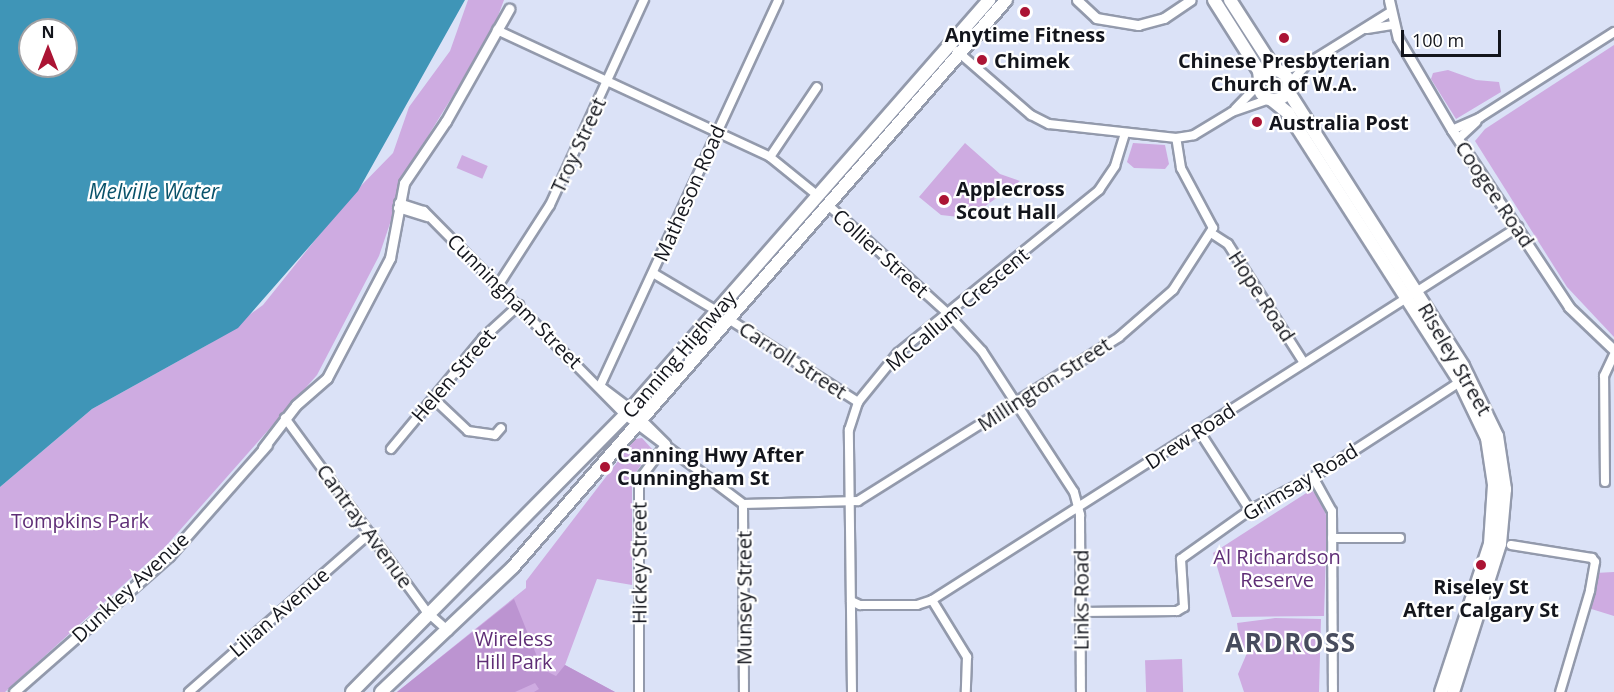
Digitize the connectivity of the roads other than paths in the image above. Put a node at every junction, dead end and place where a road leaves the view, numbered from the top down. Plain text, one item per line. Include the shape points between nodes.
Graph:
1 (644, 0) edge
2 (778, 0) edge
3 (989, 0) edge
4 (1006, 0) edge
5 (1077, 0) edge
6 (1191, 0) edge
7 (1214, 0) edge
8 (1230, 0) edge
9 (1389, 0) edge
10 (511, 4) edge
11 (1389, 13) junction
12 (1392, 25) junction
13 (1364, 29) junction
14 (500, 31) junction
15 (1614, 32) edge
16 (954, 48) junction
17 (1307, 64) junction
18 (1277, 71) junction
19 (608, 81) junction
20 (1260, 82) junction
21 (817, 87) dead end
22 (1289, 88) junction
23 (1270, 100) junction
24 (1232, 112) junction
25 (1479, 118) junction
26 (716, 130) junction
27 (1452, 130) junction
28 (1125, 134) junction
29 (1176, 138) junction
30 (1458, 140) junction
31 (770, 157) junction
32 (821, 199) junction
33 (401, 206) junction
34 (1518, 227) junction
35 (1211, 233) junction
36 (653, 273) junction
37 (499, 284) junction
38 (1410, 294) junction
39 (519, 304) junction
40 (946, 312) junction
41 (722, 315) junction
42 (1614, 350) edge
43 (1614, 355) edge
44 (1304, 363) junction
45 (1460, 382) junction
46 (600, 386) junction
47 (433, 398) junction
48 (858, 402) junction
49 (1017, 402) junction
50 (633, 417) junction
51 (287, 420) junction
52 (501, 429) dead end
53 (1199, 431) junction
54 (666, 444) junction
55 (391, 449) dead end
56 (1313, 477) junction
57 (1605, 482) dead end
58 (849, 501) junction
59 (743, 504) junction
60 (1079, 507) junction
61 (1250, 510) junction
62 (370, 533) junction
63 (1332, 538) junction
64 (1400, 538) dead end
65 (1501, 544) junction
66 (932, 600) junction
67 (851, 601) junction
68 (1081, 612) junction
69 (429, 614) junction
70 (448, 631) junction
71 (14, 692) edge
72 (189, 692) edge
73 (352, 692) edge
74 (381, 692) edge
75 (639, 692) edge
76 (744, 692) edge
77 (852, 692) edge
78 (966, 692) edge
79 (1081, 692) edge
80 (1333, 692) edge
81 (1441, 692) edge
82 (1453, 692) edge
83 (1560, 692) edge

1 - 19 street, Troy Street
2 - 26 street, Matheson Road
3 - 16 highway, Canning Highway
4 - 16 highway, Canning Highway
5 - 6 street via 1096,18 1138,25 1164,18
7 - 20 highway, Riseley Street via 1259,71
8 - 18 highway, Riseley Street
9 - 11 street, Coogee Road
10 - 14 street
11 - 12 street, Coogee Road
11 - 13 street
12 - 13 street
12 - 27 street, Coogee Road via 1414,70
13 - 17 street
14 - 19 street, Collier Street
14 - 33 street, Dunkley Avenue via 408,178
15 - 25 street
16 - 28 street via 1037,120
16 - 32 highway, Canning Highway
17 - 18 street
17 - 22 street
18 - 20 highway
18 - 22 highway, Riseley Street
19 - 26 street, Collier Street
19 - 37 street, Troy Street via 550,205
20 - 23 highway, Riseley Street
20 - 24 street
21 - 31 street
22 - 23 highway
22 - 38 highway, Riseley Street
23 - 24 street
23 - 38 highway, Riseley Street via 1288,113
24 - 29 street via 1194,135
25 - 27 street
25 - 30 street
26 - 31 street, Collier Street
26 - 36 street, Matheson Road
27 - 30 street, Coogee Road
28 - 29 street
28 - 40 street, McCallum Crescent via 1116,164 1099,190
29 - 35 street, Hope Road via 1181,168 1211,219
30 - 34 street, Coogee Road
31 - 32 street, Collier Street
32 - 40 street, Collier Street
32 - 41 highway, Canning Highway
33 - 37 street, Cunningham Street via 429,218
33 - 51 street, Dunkley Avenue via 390,258 327,378
34 - 38 street, Drew Road
34 - 42 street, Coogee Road via 1569,307
35 - 44 street, Hope Road via 1228,244
35 - 49 street, Millington Street via 1173,290 1151,311 1119,337
36 - 41 street, Carroll Street
36 - 46 street, Matheson Road
37 - 39 street, Cunningham Street
38 - 44 street, Drew Road
38 - 45 highway, Riseley Street
38 - 65 highway, Riseley Street via 1463,366 1493,423 1504,477
39 - 46 street, Cunningham Street
39 - 47 street, Helen Street via 483,338
40 - 48 street, McCallum Crescent via 898,353
40 - 49 street, Collier Street via 982,351
41 - 48 street, Carroll Street
41 - 50 highway, Canning Highway
43 - 57 street via 1605,376
44 - 53 street, Drew Road
45 - 56 street, Grimsay Road
45 - 65 highway, Riseley Street via 1482,427 1491,457
46 - 50 street, Cunningham Street
47 - 52 street via 468,431 495,435
47 - 55 street, Helen Street
48 - 58 street, McCallum Crescent via 849,430
49 - 58 street, Millington Street via 874,494
49 - 60 street, Collier Street via 1074,492
50 - 54 street, Cunningham Street
50 - 69 highway, Canning Highway
50 - 70 highway, Canning Highway via 513,567
51 - 62 street, Cantray Avenue
51 - 71 street, Dunkley Avenue via 169,556
53 - 60 street, Drew Road
53 - 61 street
54 - 59 street, Cunningham Street
54 - 75 street, Hickey Street via 639,480
56 - 61 street, Grimsay Road
56 - 63 street via 1330,506
58 - 59 street
58 - 67 street, McCallum Crescent
59 - 76 street, Munsey Street
60 - 66 street, Drew Road
60 - 68 street, Links Road
61 - 68 street, Grimsay Road via 1181,559 1184,606 1177,611
62 - 69 street, Cantray Avenue
62 - 72 street, Lilian Avenue
63 - 64 street
63 - 80 street
65 - 81 highway, Riseley Street
65 - 82 highway, Riseley Street
65 - 83 street via 1592,558 1595,562
66 - 67 street, Drew Road via 917,605 860,605
66 - 78 street via 967,657
67 - 77 street, McCallum Crescent
68 - 79 street, Links Road
69 - 70 street, Cantray Avenue
69 - 73 highway, Canning Highway
70 - 74 highway, Canning Highway

